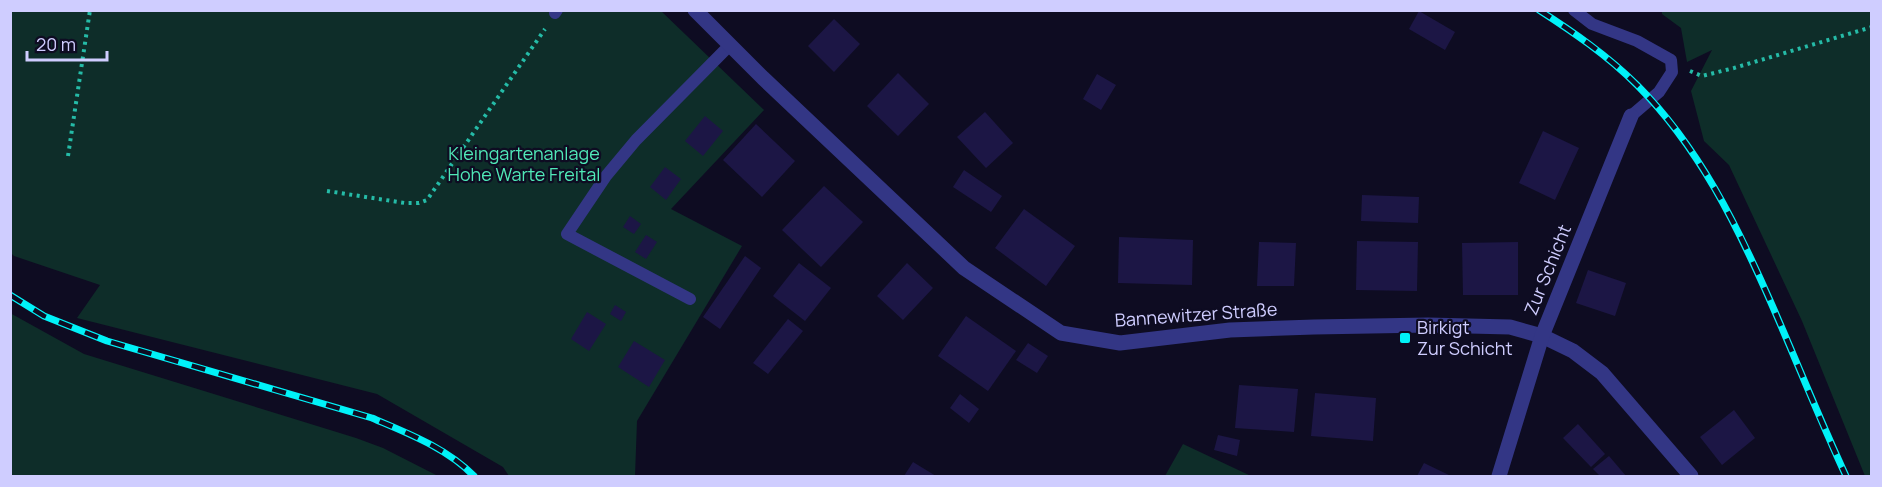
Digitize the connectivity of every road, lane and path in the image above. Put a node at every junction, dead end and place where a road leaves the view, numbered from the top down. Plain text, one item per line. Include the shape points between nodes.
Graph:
1 (90, 10) edge
2 (695, 10) edge
3 (1574, 10) edge
4 (556, 12) edge
5 (1872, 27) edge
6 (730, 45) junction
7 (1672, 72) junction
8 (1631, 116) joint
9 (68, 156) dead end
10 (327, 190) dead end
11 (690, 299) dead end
12 (1542, 336) junction
13 (1499, 477) edge
14 (1691, 477) edge

1 - 9 path
2 - 6 street, Bannewitzer Straße
3 - 7 lane via 1592,24 1637,41 1671,60
4 - 10 path via 427,200 405,203
5 - 7 path via 1702,76 1684,69
6 - 11 lane via 636,140 567,234
6 - 12 street, Bannewitzer Straße via 964,268 1061,333 1120,343 1230,330 1428,325 1510,327
7 - 8 lane via 1659,92
8 - 12 street, Zur Schicht
12 - 13 street, Zur Schicht
12 - 14 street, Bannewitzer Straße via 1573,351 1602,373

